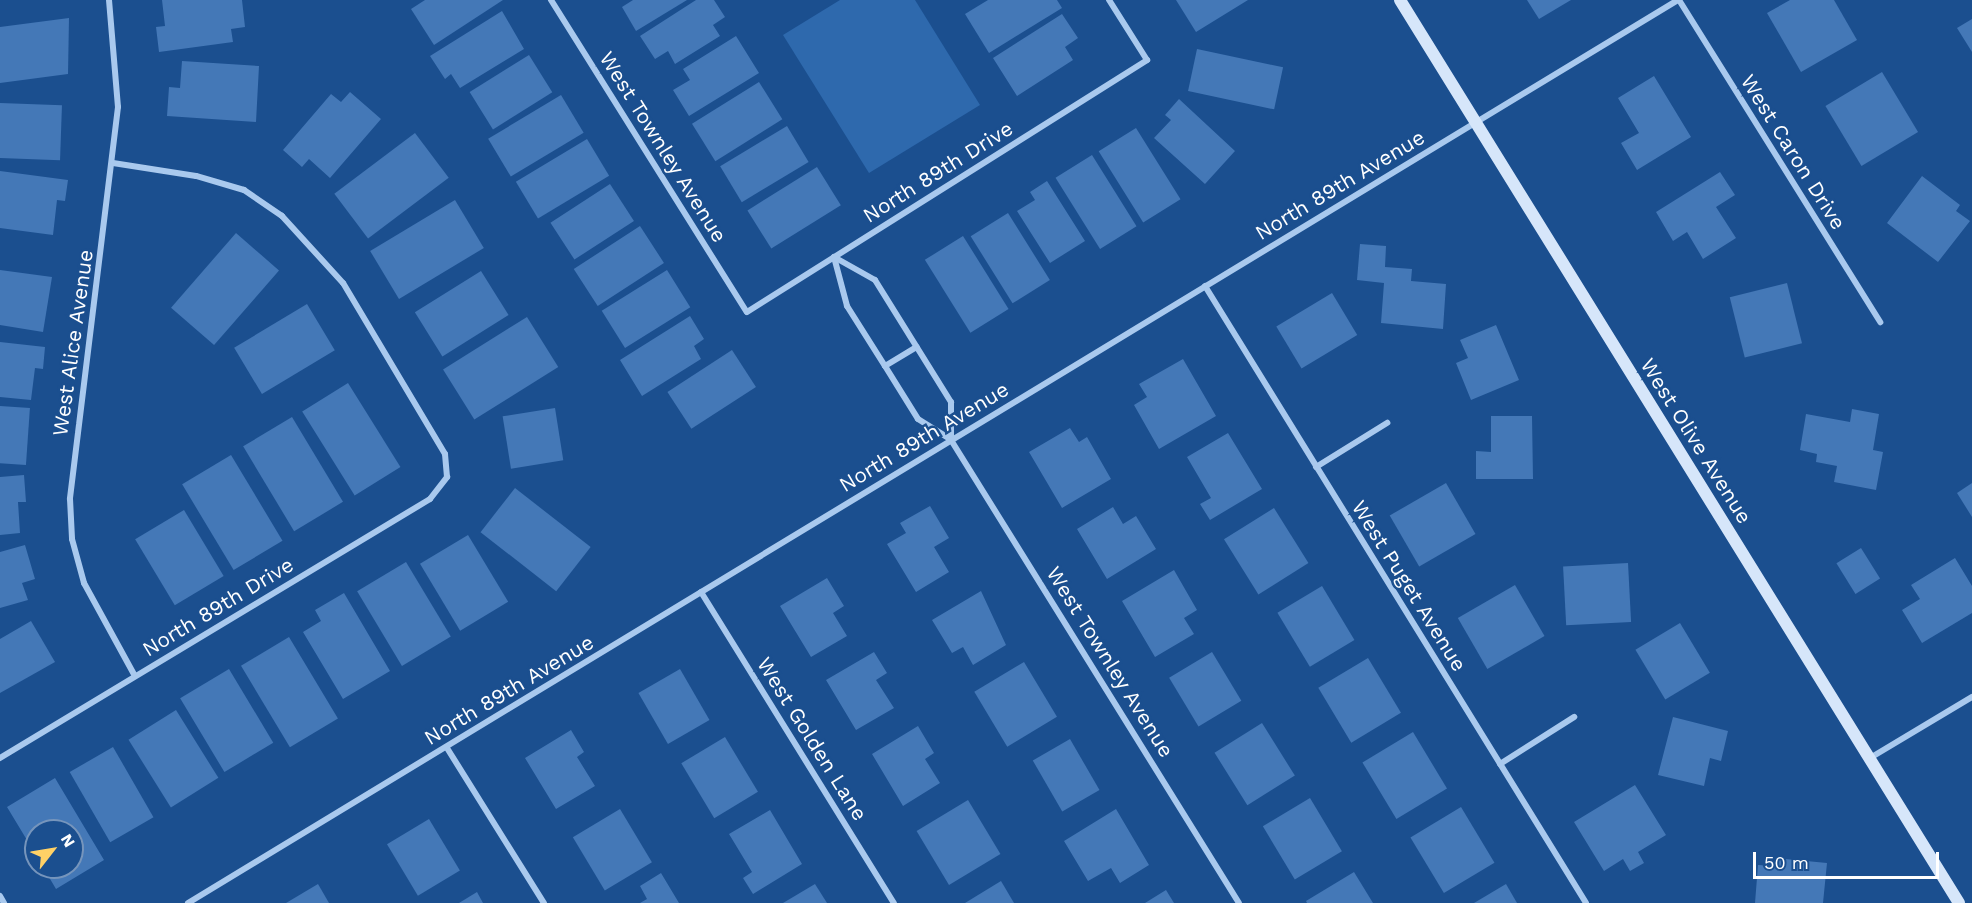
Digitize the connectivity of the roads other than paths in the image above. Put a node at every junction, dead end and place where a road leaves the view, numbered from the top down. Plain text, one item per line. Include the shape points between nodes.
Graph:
1 (109, 0) edge
2 (551, 0) edge
3 (1109, 0) edge
4 (1400, 0) edge
5 (1678, 0) edge
6 (1475, 121) junction
7 (113, 163) junction
8 (834, 257) junction
9 (1205, 286) junction
10 (747, 312) joint
11 (1880, 322) dead end
12 (917, 347) junction
13 (885, 366) junction
14 (1387, 423) dead end
15 (951, 440) junction
16 (1316, 466) junction
17 (701, 592) junction
18 (135, 676) junction
19 (1972, 697) edge
20 (1575, 717) dead end
21 (447, 748) junction
22 (1870, 758) junction
23 (0, 759) edge
24 (1500, 764) junction
25 (0, 896) edge
26 (193, 902) edge
27 (4, 903) edge
28 (543, 903) edge
29 (894, 903) edge
30 (1239, 903) edge
31 (1586, 903) edge
32 (1959, 903) edge

1 - 7 street, West Alice Avenue via 118,107
2 - 10 street, West Townley Avenue
3 - 8 street, North 89th Drive via 1147,60
4 - 6 main road, West Olive Avenue
5 - 6 street, North 89th Avenue
5 - 11 street, West Caron Drive
6 - 9 street, North 89th Avenue
6 - 22 main road, West Olive Avenue
7 - 18 street, West Alice Avenue via 70,499 72,539 84,583
7 - 18 street, North 89th Drive via 196,176 244,190 282,216 343,284 445,454 447,477 430,499
8 - 10 street, North 89th Drive
8 - 12 street via 875,280
8 - 13 street, West Townley Avenue via 847,306
9 - 15 street, North 89th Avenue
9 - 16 street, West Puget Avenue
12 - 13 street
12 - 15 street via 951,402
13 - 15 street, West Townley Avenue via 918,419
14 - 16 street
15 - 17 street, North 89th Avenue
15 - 30 street, West Townley Avenue
16 - 24 street, West Puget Avenue
17 - 21 street, North 89th Avenue
17 - 29 street, West Golden Lane
18 - 23 street, North 89th Drive
19 - 22 street
20 - 24 street
21 - 26 street, North 89th Avenue
21 - 28 street
22 - 32 main road, West Olive Avenue
24 - 31 street, West Puget Avenue
25 - 27 street

